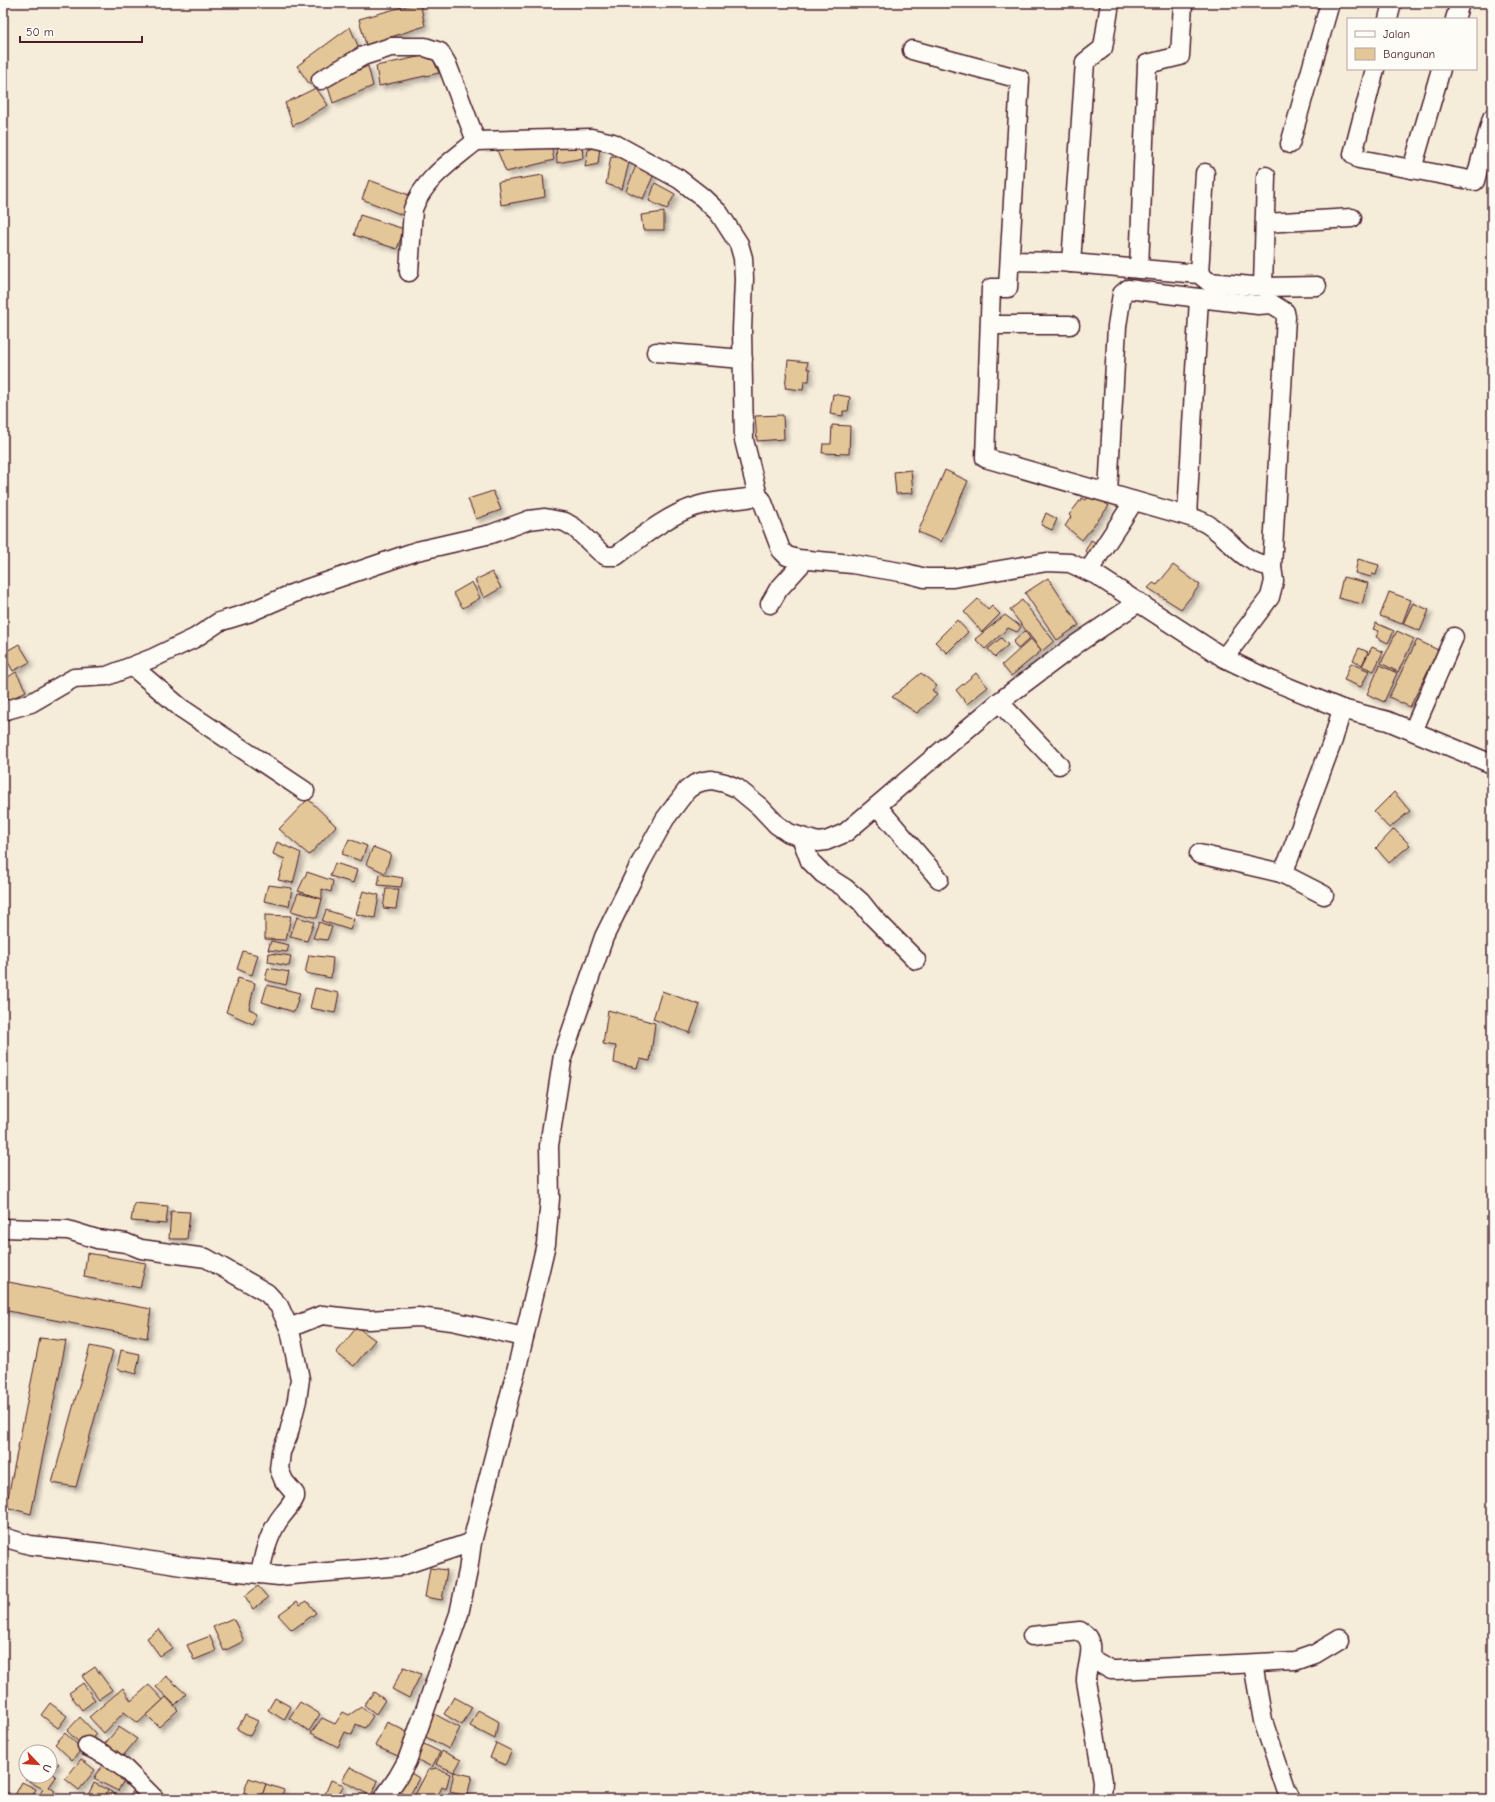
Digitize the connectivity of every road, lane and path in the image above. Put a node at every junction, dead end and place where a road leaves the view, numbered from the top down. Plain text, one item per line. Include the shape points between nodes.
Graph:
1 (1110, 3) edge
2 (1183, 3) edge
3 (1330, 3) edge
4 (1392, 3) edge
5 (1460, 3) edge
6 (1388, 18) edge
7 (1455, 18) edge
8 (912, 50) dead end
9 (1375, 70) edge
10 (1441, 70) edge
11 (321, 80) dead end
12 (1492, 118) edge
13 (476, 141) junction
14 (1290, 144) dead end
15 (1412, 169) junction
16 (1205, 173) dead end
17 (1266, 176) dead end
18 (1352, 218) dead end
19 (1265, 223) junction
20 (1010, 261) junction
21 (1072, 263) junction
22 (1139, 269) junction
23 (409, 272) dead end
24 (1199, 274) junction
25 (1317, 286) dead end
26 (1263, 287) junction
27 (1199, 298) junction
28 (990, 324) junction
29 (1070, 325) dead end
30 (656, 352) dead end
31 (743, 359) junction
32 (1108, 493) junction
33 (758, 496) junction
34 (1134, 501) junction
35 (1187, 516) junction
36 (805, 560) junction
37 (1272, 567) junction
38 (1089, 570) junction
39 (1139, 602) junction
40 (770, 604) dead end
41 (1454, 637) dead end
42 (1224, 658) junction
43 (133, 667) junction
44 (1000, 702) junction
45 (1342, 709) junction
46 (3, 712) edge
47 (1413, 731) junction
48 (1059, 764) dead end
49 (1492, 764) edge
50 (305, 791) dead end
51 (877, 806) junction
52 (801, 837) junction
53 (1199, 854) dead end
54 (1281, 873) junction
55 (939, 879) dead end
56 (1324, 895) dead end
57 (916, 960) dead end
58 (3, 1228) edge
59 (290, 1328) junction
60 (524, 1338) junction
61 (3, 1537) edge
62 (472, 1542) junction
63 (260, 1574) junction
64 (1032, 1636) dead end
65 (1340, 1639) dead end
66 (1090, 1658) junction
67 (1253, 1664) junction
68 (87, 1746) dead end
69 (155, 1799) edge
70 (383, 1799) edge
71 (1102, 1799) edge
72 (1291, 1799) edge

1 - 21 street via 1104,48 1085,62
2 - 22 street via 1180,56 1147,64
3 - 14 street
4 - 6 street
5 - 7 street
8 - 20 street via 1020,79
9 - 15 street via 1353,154 1359,159
10 - 15 street
11 - 13 street via 363,56 392,47 425,47 440,52
12 - 15 street via 1475,181
13 - 23 street via 440,171 416,202 413,209
13 - 31 street via 600,139 613,143 679,179 701,196 719,213 739,244 743,258
16 - 24 street
17 - 19 street
18 - 19 street
19 - 26 street
20 - 21 street
20 - 28 street via 1008,288 991,288
21 - 22 street
22 - 24 street
24 - 26 street via 1209,282
25 - 26 street
27 - 32 street via 1128,289 1120,297
27 - 35 street
27 - 37 street via 1258,305 1272,304 1286,314
28 - 29 street
28 - 32 street via 985,458
30 - 31 street
31 - 33 street via 744,440
32 - 34 street
33 - 36 street via 762,500 783,554
33 - 43 street via 696,506 671,517 611,557 600,552 565,522 545,518 529,520 491,534 417,551 294,593 219,622 195,638
34 - 35 street
34 - 38 street
35 - 37 street via 1210,525 1248,560
36 - 38 street via 873,568 924,578 953,578 1047,562 1066,562
36 - 40 street via 778,590
37 - 42 street via 1274,581 1270,597
38 - 39 street
39 - 42 street
39 - 44 street via 1075,645
41 - 47 street
42 - 45 street
43 - 46 street via 107,676 74,678 32,703
43 - 50 street via 181,708
44 - 48 street
44 - 51 street
45 - 47 street via 1366,714
45 - 54 street via 1288,861
47 - 49 street
51 - 52 street via 845,833 836,837 818,842
51 - 55 street
52 - 57 street via 810,861 861,902
52 - 60 street via 777,825 768,813 737,788 712,780 704,781 687,790 665,819 641,862 604,937 563,1055 549,1146 546,1244
53 - 54 street
54 - 56 street
58 - 59 street via 68,1230 97,1239 126,1243 141,1249 206,1258 267,1293 279,1306
59 - 60 street via 322,1315 369,1320 418,1317 452,1321
59 - 63 street via 300,1378 297,1400 281,1452 279,1469 284,1482 295,1497 269,1538
60 - 62 street
61 - 63 street via 30,1545 188,1567
62 - 63 street via 401,1566 279,1576
62 - 70 street via 459,1614 407,1761
64 - 66 street via 1080,1631 1085,1633 1090,1641
65 - 67 street via 1306,1658
66 - 67 street via 1106,1668 1117,1670
66 - 71 street via 1086,1681 1103,1781
67 - 72 street via 1263,1721
68 - 69 street via 121,1766

